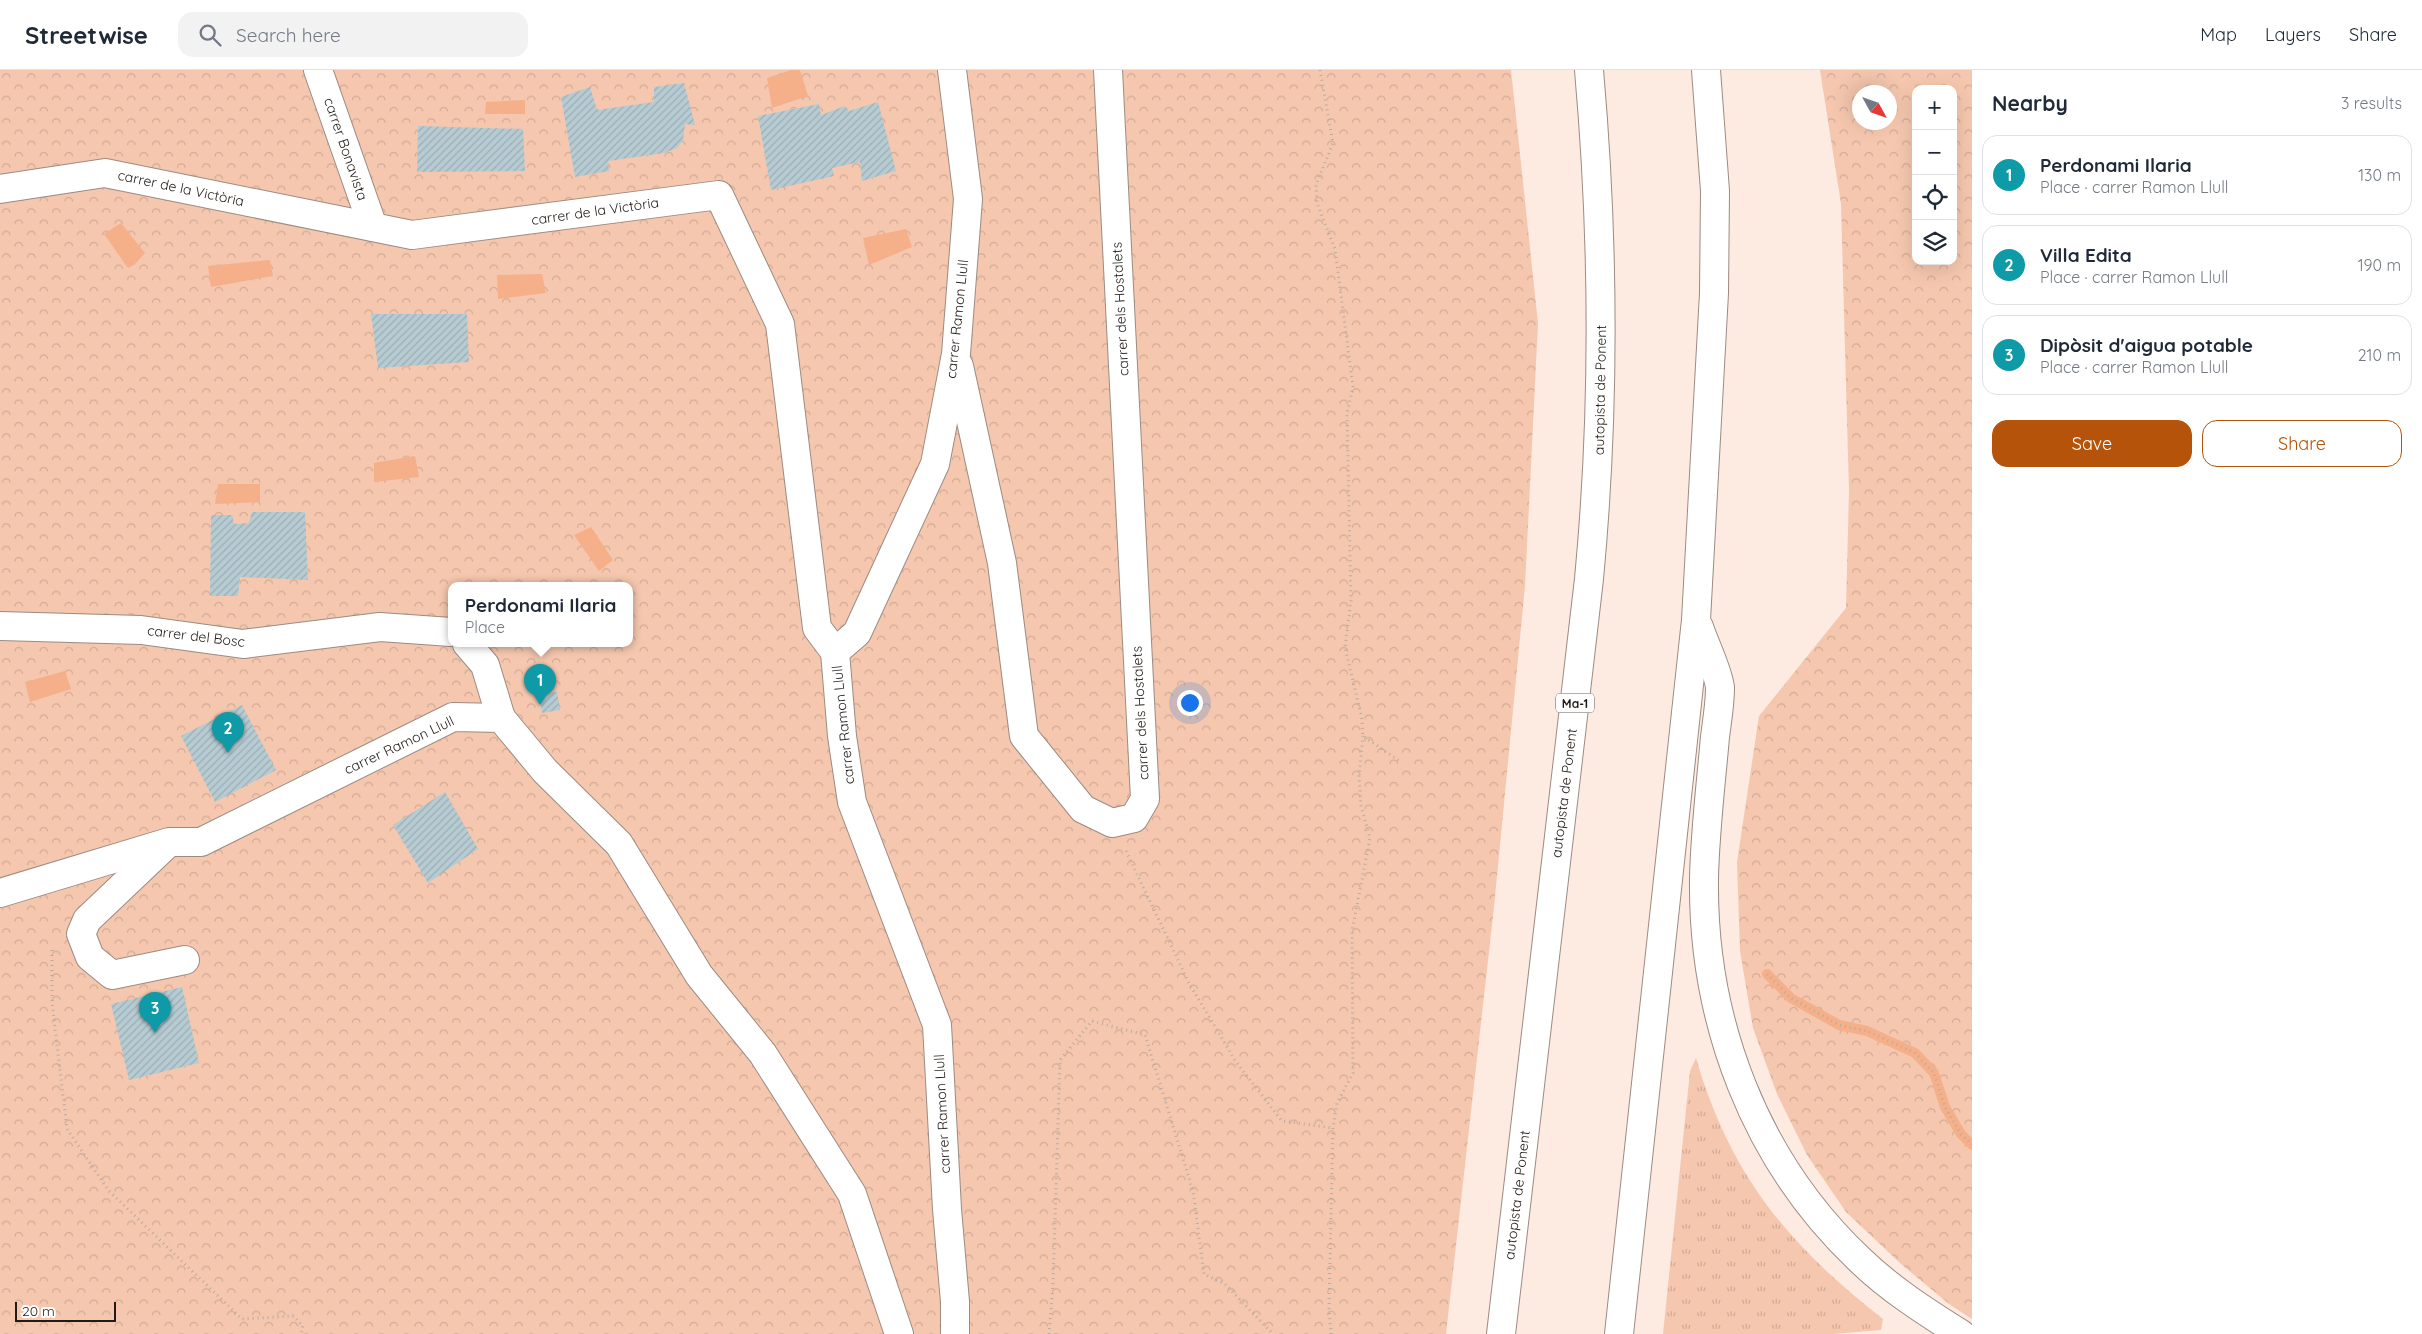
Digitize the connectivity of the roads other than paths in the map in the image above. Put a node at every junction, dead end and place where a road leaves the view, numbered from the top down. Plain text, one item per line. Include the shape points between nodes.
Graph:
1 (318, 70) edge
2 (952, 70) edge
3 (1108, 70) edge
4 (1589, 70) edge
5 (1706, 70) edge
6 (0, 189) edge
7 (373, 227) junction
8 (956, 354) junction
9 (1696, 620) junction
10 (0, 626) edge
11 (448, 632) edge
12 (470, 647) edge
13 (835, 652) junction
14 (501, 718) junction
15 (168, 842) junction
16 (0, 893) edge
17 (185, 960) dead end
18 (899, 1334) edge
19 (955, 1334) edge
20 (1501, 1334) edge
21 (1619, 1334) edge
22 (1961, 1334) edge

1 - 7 main road, carrer Bonavista
2 - 8 main road, carrer Ramon Llull via 968,198
3 - 8 main road, carrer dels Hostalets via 1145,798 1134,818 1112,823 1083,808 1024,736 1002,563
4 - 20 main road, autopista de Ponent / Ma-1 via 1596,146 1600,283 1598,485
5 - 9 main road via 1715,191 1714,293
6 - 7 main road, carrer de la Victòria via 104,172
7 - 13 main road, carrer de la Victòria via 412,235 719,195 780,324 817,628
8 - 13 main road, carrer Ramon Llull via 935,464 857,633
9 - 21 main road
9 - 22 main road via 1720,687 1707,838 1706,942 1716,1003 1734,1069 1774,1154 1826,1226 1887,1283
10 - 11 main road, carrer del Bosc via 141,630 243,644 380,627
12 - 14 main road via 485,665
13 - 19 main road, carrer Ramon Llull via 842,736 852,802 937,1025 947,1209 956,1302
14 - 15 main road, carrer Ramon Llull via 453,717 201,842
14 - 18 main road via 544,772 619,844 699,975 763,1054 852,1194
15 - 16 main road, carrer Ramon Llull
15 - 17 main road via 87,920 81,934 90,957 112,975

